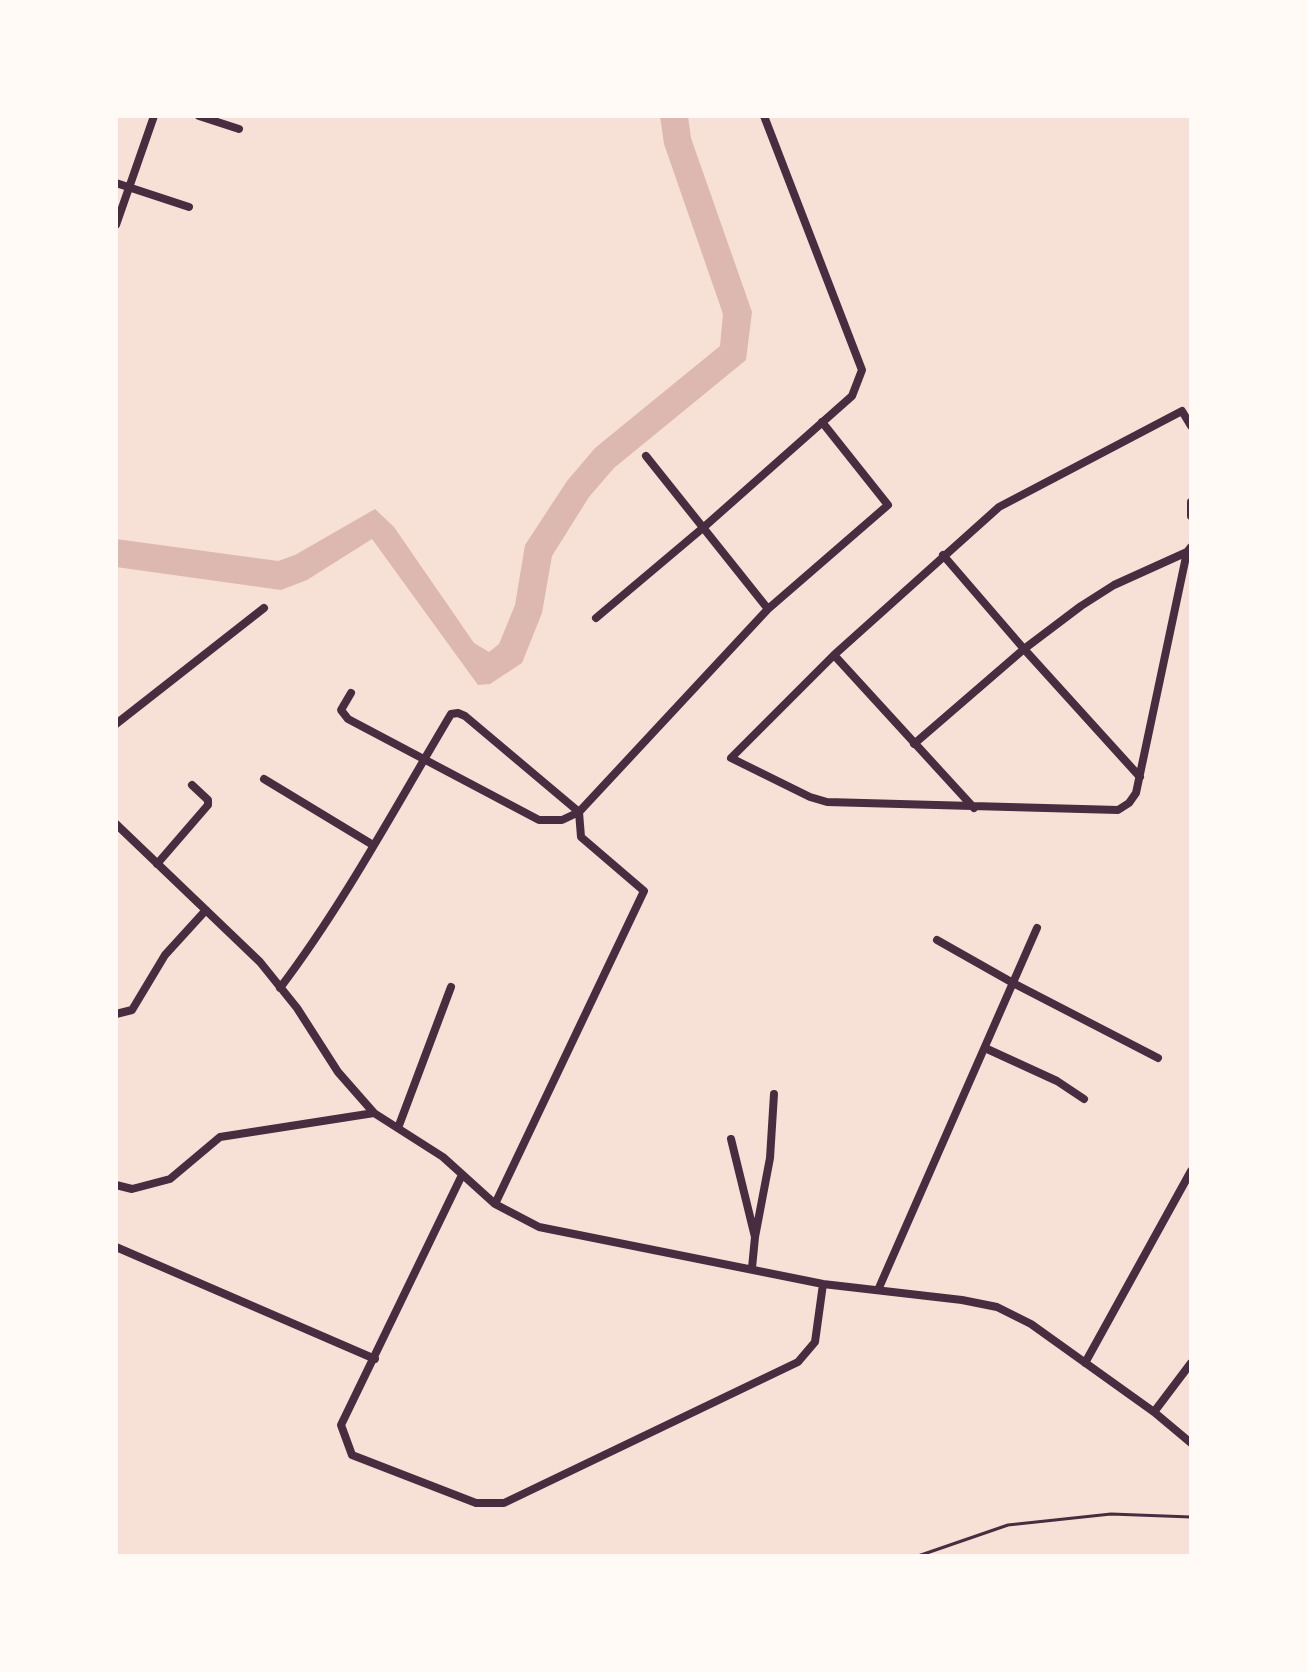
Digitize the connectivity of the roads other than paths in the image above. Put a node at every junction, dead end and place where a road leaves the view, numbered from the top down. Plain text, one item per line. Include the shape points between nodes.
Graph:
1 (154, 116) edge
2 (199, 116) edge
3 (764, 116) edge
4 (239, 129) dead end
5 (116, 183) edge
6 (129, 187) junction
7 (189, 207) dead end
8 (116, 225) edge
9 (822, 422) junction
10 (1191, 426) edge
11 (646, 456) dead end
12 (1191, 502) edge
13 (1191, 516) edge
14 (704, 527) junction
15 (1189, 549) edge
16 (943, 555) junction
17 (264, 608) dead end
18 (768, 609) junction
19 (596, 618) dead end
20 (1024, 649) junction
21 (834, 655) junction
22 (351, 693) dead end
23 (116, 724) edge
24 (914, 744) junction
25 (423, 761) junction
26 (1140, 777) junction
27 (264, 779) dead end
28 (192, 785) dead end
29 (974, 808) junction
30 (579, 812) junction
31 (116, 824) edge
32 (373, 845) junction
33 (157, 864) junction
34 (206, 910) junction
35 (1037, 928) dead end
36 (937, 940) dead end
37 (1013, 983) junction
38 (451, 987) dead end
39 (280, 988) junction
40 (116, 1014) edge
41 (985, 1048) junction
42 (1158, 1058) dead end
43 (774, 1094) dead end
44 (1084, 1099) dead end
45 (374, 1113) junction
46 (398, 1128) junction
47 (731, 1139) dead end
48 (1191, 1171) edge
49 (462, 1175) junction
50 (116, 1185) edge
51 (495, 1204) junction
52 (755, 1237) junction
53 (116, 1247) edge
54 (752, 1268) junction
55 (823, 1284) junction
56 (878, 1290) junction
57 (375, 1359) junction
58 (1085, 1363) junction
59 (1191, 1363) edge
60 (1154, 1412) junction
61 (1191, 1443) edge

1 - 6 street
2 - 4 street
3 - 9 street via 862,370 852,396
5 - 6 street
6 - 7 street
6 - 8 street
9 - 14 street
9 - 18 street via 888,505
10 - 16 street via 1182,411 999,507
11 - 14 street
12 - 13 street
14 - 18 street
14 - 19 street
15 - 20 street via 1114,585
15 - 26 street
16 - 20 street
16 - 21 street
17 - 23 street
18 - 30 street
20 - 24 street
20 - 26 street
21 - 24 street
21 - 29 street via 731,758 827,802
22 - 25 street via 343,715
24 - 29 street
25 - 30 street via 539,820 562,820
25 - 30 street via 451,714 461,714
25 - 32 street
26 - 29 street via 1136,793 1118,810
27 - 32 street
28 - 33 street via 208,800 207,807
30 - 51 street via 581,837 644,891
31 - 33 street
32 - 39 street via 319,936
33 - 34 street
34 - 39 street
34 - 40 street via 165,955 132,1010
35 - 37 street
36 - 37 street
37 - 41 street
37 - 42 street
38 - 46 street
39 - 45 street via 338,1072
41 - 44 street
41 - 56 street
43 - 52 street via 770,1158
45 - 46 street
45 - 50 street via 220,1137 170,1179 132,1189
46 - 49 street
47 - 52 street
48 - 58 street
49 - 51 street
49 - 57 street
51 - 54 street via 539,1227
52 - 54 street
53 - 57 street
54 - 55 street
55 - 56 street
55 - 57 street via 815,1342 798,1362 504,1503 476,1503 352,1455 341,1425
56 - 58 street via 997,1307
58 - 60 street
59 - 60 street
60 - 61 street

